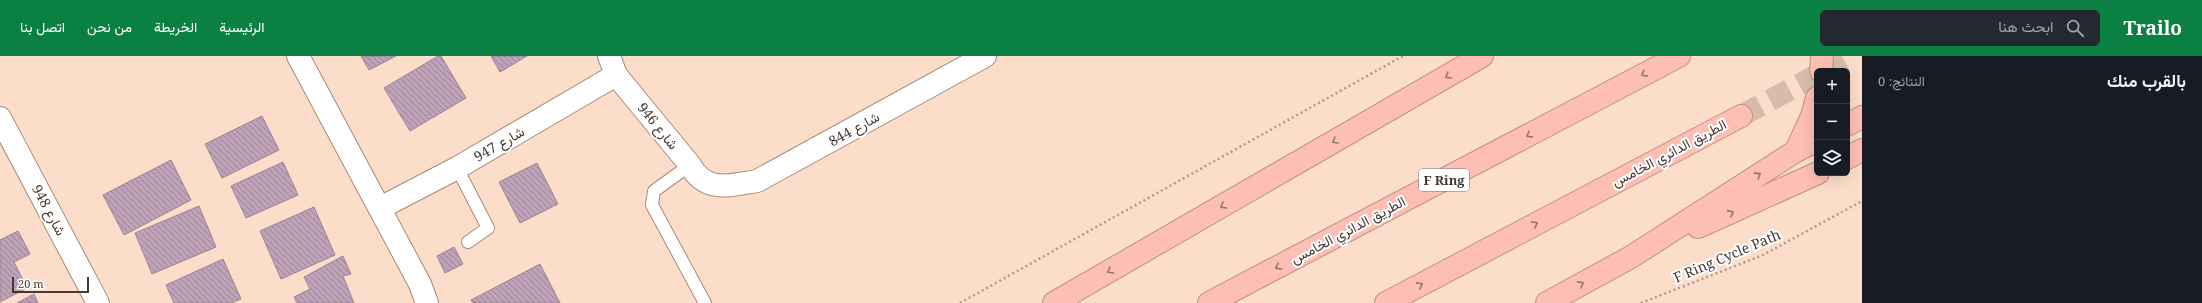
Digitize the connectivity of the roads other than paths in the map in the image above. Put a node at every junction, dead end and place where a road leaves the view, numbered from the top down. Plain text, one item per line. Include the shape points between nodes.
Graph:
1 (298, 56) edge
2 (985, 56) edge
3 (1482, 56) edge
4 (1678, 56) edge
5 (1822, 56) edge
6 (613, 66) edge
7 (1821, 68) edge
8 (1815, 104) edge
9 (1741, 116) tunnel mouth
10 (1862, 117) edge
11 (0, 118) edge
12 (1850, 123) edge
13 (1814, 142) edge
14 (1862, 150) edge
15 (1796, 151) junction
16 (1850, 156) edge
17 (690, 165) junction
18 (457, 168) junction
19 (1814, 175) edge
20 (717, 187) joint
21 (380, 208) junction
22 (468, 242) dead end
23 (1631, 257) junction
24 (98, 303) edge
25 (427, 303) edge
26 (704, 303) edge
27 (1054, 303) edge
28 (1209, 303) edge
29 (1386, 303) edge
30 (1547, 303) edge

1 - 21 street
2 - 20 street, شارع 844 via 757,181
3 -> 27 highway
4 -> 28 highway, الطريق الدائري الخامس / F Ring
5 - 7 highway
6 - 17 street, شارع 946
6 - 18 street, شارع 947
8 - 15 highway
29 -> 9 highway, الطريق الدائري الخامس
10 - 12 highway
11 - 24 street, شارع 948
13 - 15 highway
14 - 16 highway
23 -> 15 highway
17 - 20 street, شارع 946 via 695,174
17 - 26 lane via 654,191 652,205
18 - 21 street, شارع 947
18 - 22 lane via 488,228
23 -> 19 highway
21 - 25 street via 420,284
30 -> 23 highway

